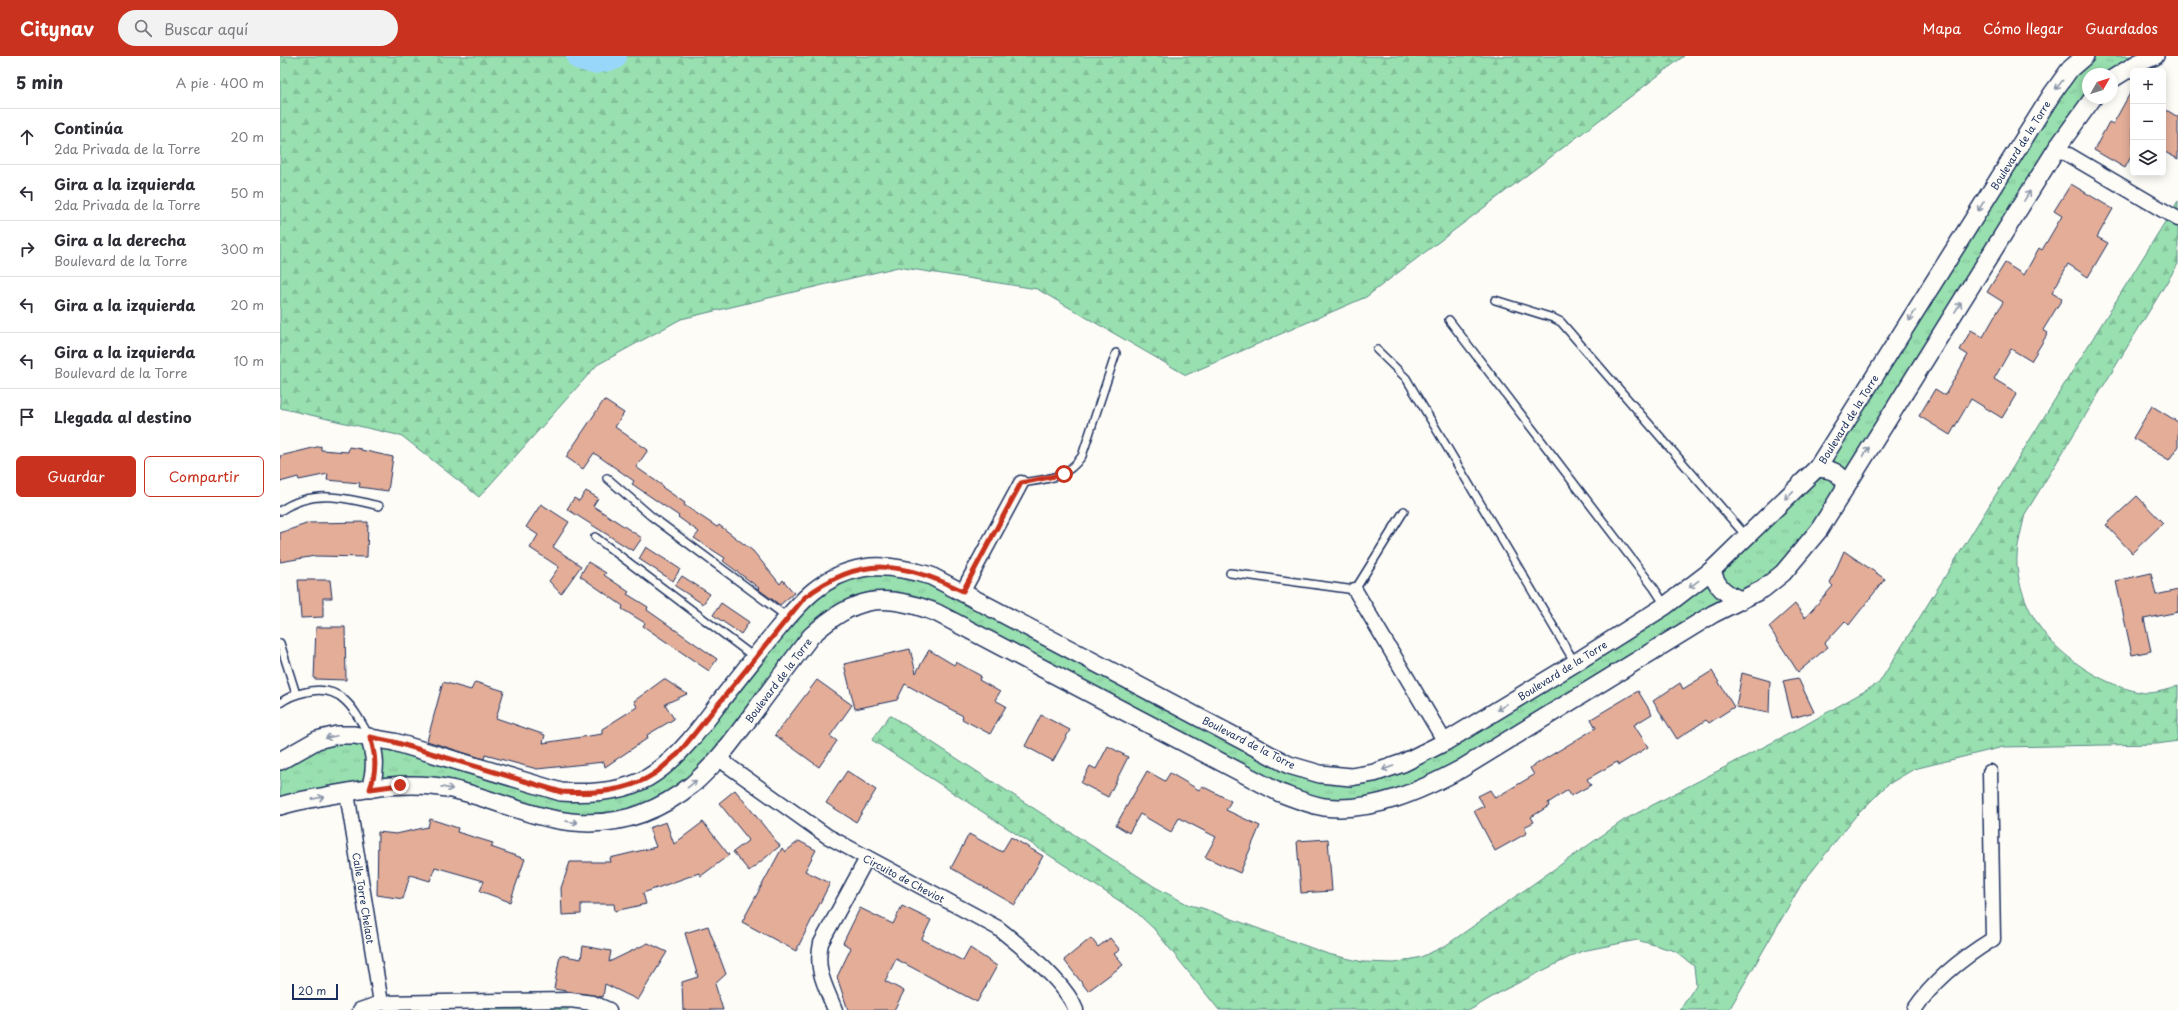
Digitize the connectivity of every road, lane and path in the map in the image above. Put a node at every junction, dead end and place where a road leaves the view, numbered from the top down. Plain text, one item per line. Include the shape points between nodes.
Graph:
1 (2085, 56) edge
2 (2155, 56) edge
3 (2118, 75) edge
4 (2089, 104) edge
5 (2057, 148) junction
6 (2178, 218) edge
7 (1495, 300) dead end
8 (1449, 320) dead end
9 (1377, 350) dead end
10 (1116, 353) dead end
11 (1817, 468) junction
12 (607, 478) dead end
13 (1021, 483) joint
14 (1846, 486) junction
15 (379, 506) dead end
16 (280, 511) edge
17 (1404, 511) dead end
18 (1746, 536) junction
19 (595, 537) dead end
20 (1712, 570) junction
21 (1230, 573) dead end
22 (1355, 590) junction
23 (963, 591) junction
24 (1741, 600) junction
25 (1665, 606) junction
26 (788, 617) junction
27 (280, 643) edge
28 (754, 657) junction
29 (1575, 663) junction
30 (296, 694) junction
31 (280, 703) edge
32 (370, 737) junction
33 (1445, 742) junction
34 (719, 759) junction
35 (280, 761) edge
36 (1990, 772) dead end
37 (370, 789) junction
38 (347, 792) junction
39 (282, 801) edge
40 (868, 858) junction
41 (381, 1004) junction
42 (360, 1010) edge
43 (609, 1010) edge
44 (835, 1010) edge
45 (1076, 1010) edge
46 (1914, 1010) edge

1 -> 11 street, Boulevard de la Torre via 2070,69 2052,94
2 - 3 street
4 - 5 street, Boulevard de la Torre
5 - 6 street
14 -> 5 street, Boulevard de la Torre
7 - 18 lane via 1561,322
8 - 25 lane via 1654,588
9 - 29 lane via 1406,378
10 - 13 lane via 1082,456 1075,466 1064,474
11 - 14 street via 1830,468 1842,477
11 -> 18 street, Boulevard de la Torre
12 - 26 lane via 651,516
13 - 23 street
14 - 24 street, Boulevard de la Torre via 1819,530 1783,573 1763,589
15 - 16 lane via 343,497 322,496 307,498
17 - 22 lane
18 - 20 street, Boulevard de la Torre
19 - 28 lane
20 - 24 street via 1714,581 1722,591
20 -> 25 street, Boulevard de la Torre
21 - 22 lane
22 - 33 street
23 - 26 street, Boulevard de la Torre via 931,576 906,569 863,567 820,586 804,598
33 -> 23 street, Boulevard de la Torre via 1404,763 1374,773 1351,777 1320,774 1297,767
24 - 34 street, Boulevard de la Torre via 1713,614 1432,785 1380,802 1348,807 1324,807 1280,793 937,613 910,602 883,599 859,604 834,616 811,636
25 - 29 street, Boulevard de la Torre
26 - 28 street, Boulevard de la Torre
27 - 30 lane
28 - 32 street, Boulevard de la Torre via 678,754 654,774 632,785 584,793 561,792
29 -> 33 street, Boulevard de la Torre
30 - 31 lane
30 - 32 lane via 322,689 332,691 343,698 358,715
32 -> 35 street, Boulevard de la Torre via 337,735 317,740
32 - 37 street via 375,759 375,775
37 -> 34 street, Boulevard de la Torre via 400,785 438,787 553,819 586,824 616,822 641,815 668,802
34 - 40 street, Circuito de Cheviot via 811,827
36 - 46 street via 1993,939 1967,954 1948,971
37 - 38 street, Boulevard de la Torre
39 -> 38 street, Boulevard de la Torre
38 - 41 street, Calle Torre Chelaot
40 - 44 street via 821,943 817,958
40 - 45 street, Circuito de Cheviot via 998,928 1023,948 1061,987
41 - 42 street
41 - 43 street via 570,1000 593,1003

